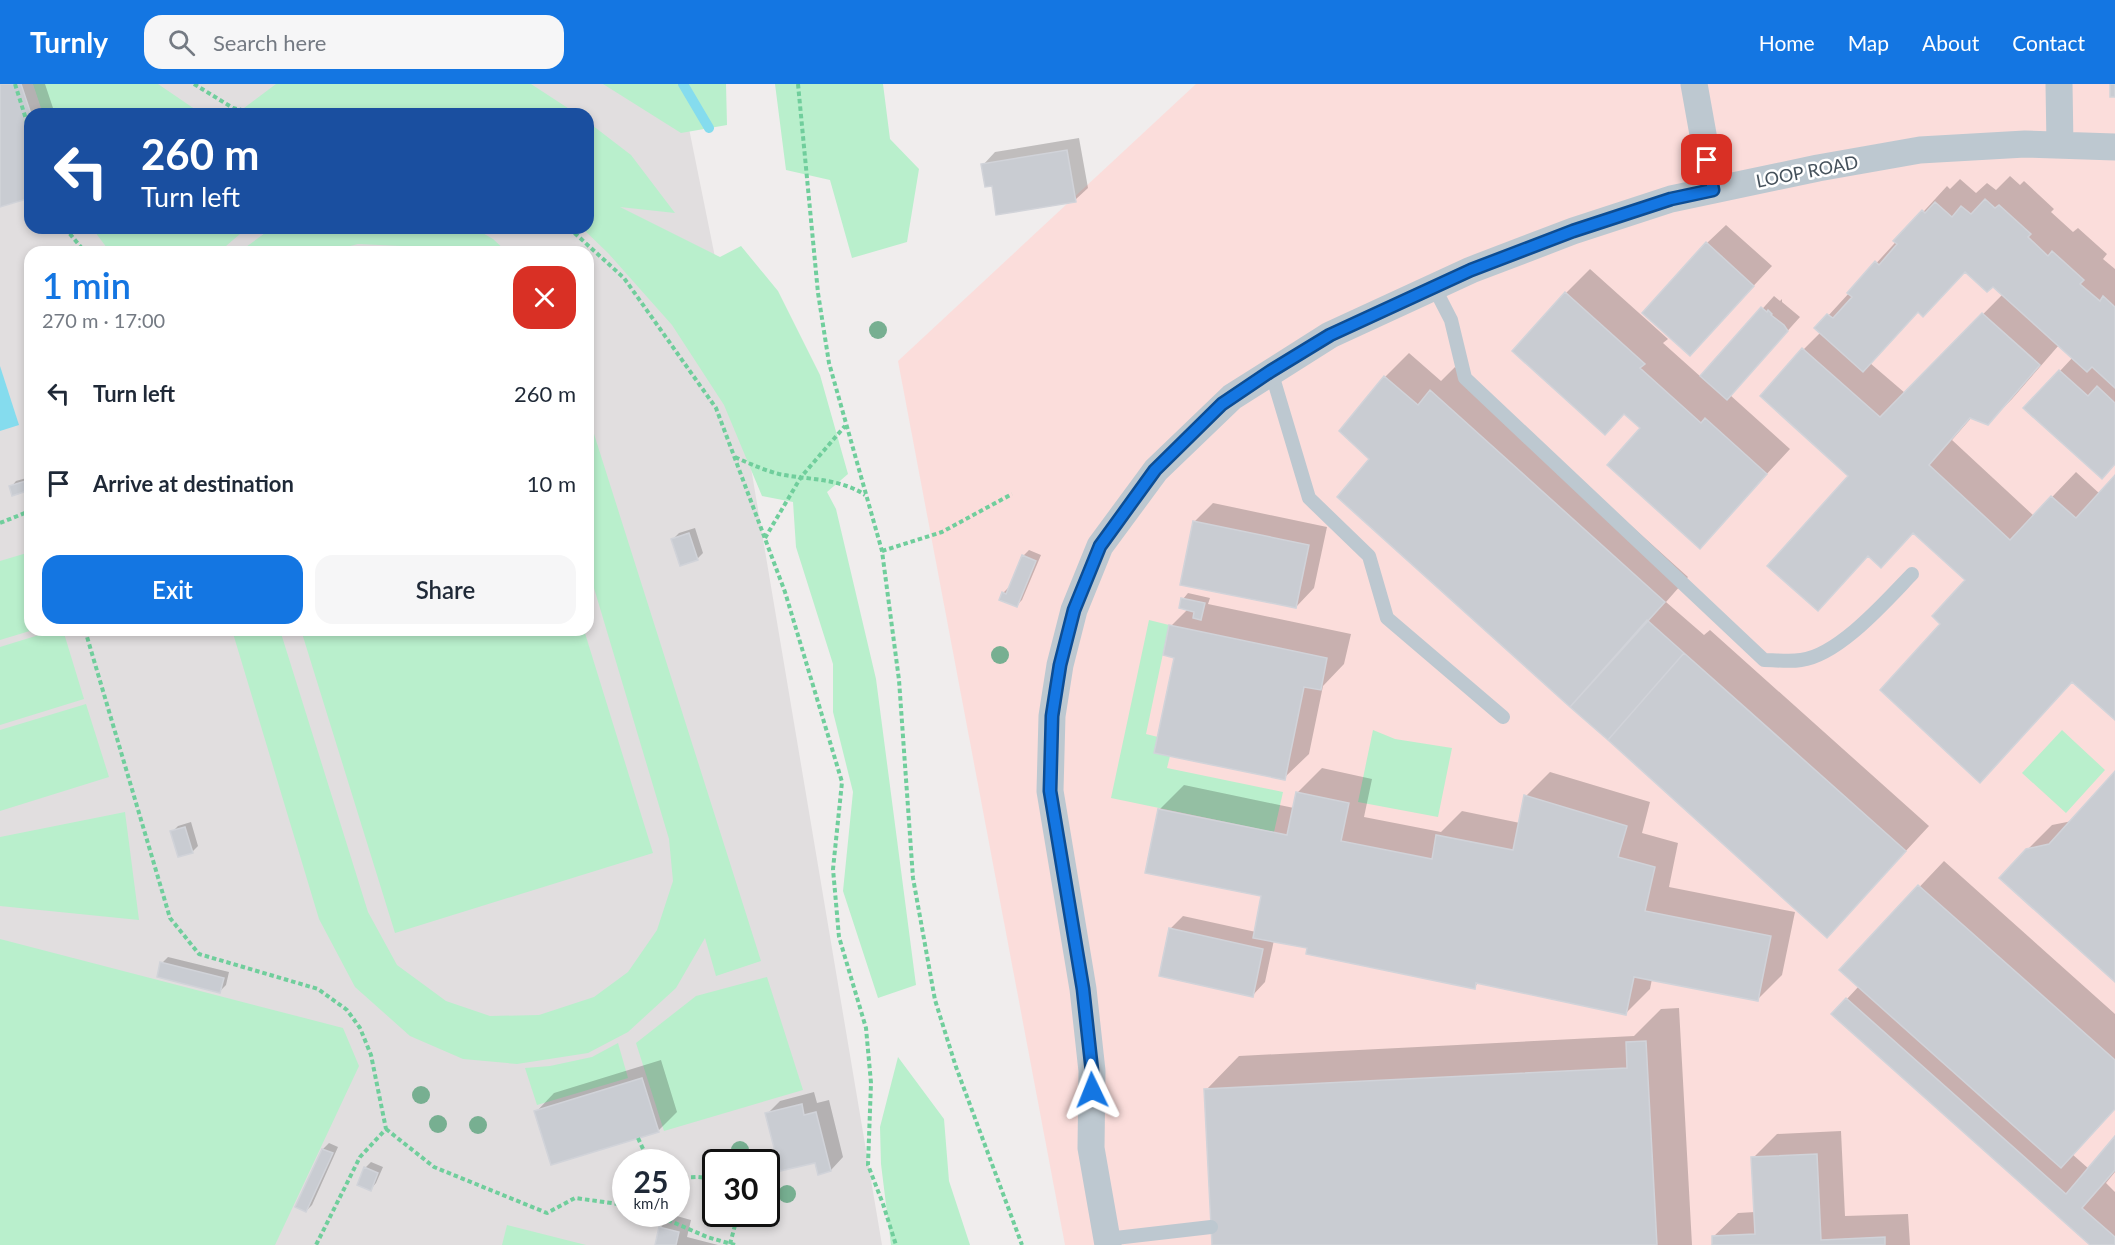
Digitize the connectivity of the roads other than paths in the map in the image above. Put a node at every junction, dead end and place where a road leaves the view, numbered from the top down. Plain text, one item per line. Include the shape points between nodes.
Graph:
1 (1695, 84) edge
2 (2060, 84) edge
3 (2060, 145) junction
4 (2115, 147) edge
5 (1713, 190) junction
6 (1434, 287) junction
7 (1271, 371) junction
8 (1912, 574) dead end
9 (1503, 717) dead end
10 (1211, 1227) dead end
11 (1107, 1242) edge

1 - 5 street
2 - 3 street
3 - 4 street, LOOP ROAD
3 - 5 street, LOOP ROAD via 1914,151
5 - 6 street, LOOP ROAD via 1671,199 1573,231
6 - 7 street, LOOP ROAD via 1330,335
6 - 8 lane via 1451,320 1465,378 1764,660 1802,660 1824,652 1861,626
7 - 9 lane via 1309,498 1369,556 1387,618
7 - 11 street, LOOP ROAD via 1222,404 1155,470 1100,546 1074,610 1060,665 1052,716 1050,791 1083,989 1092,1071 1091,1148
10 - 11 lane

